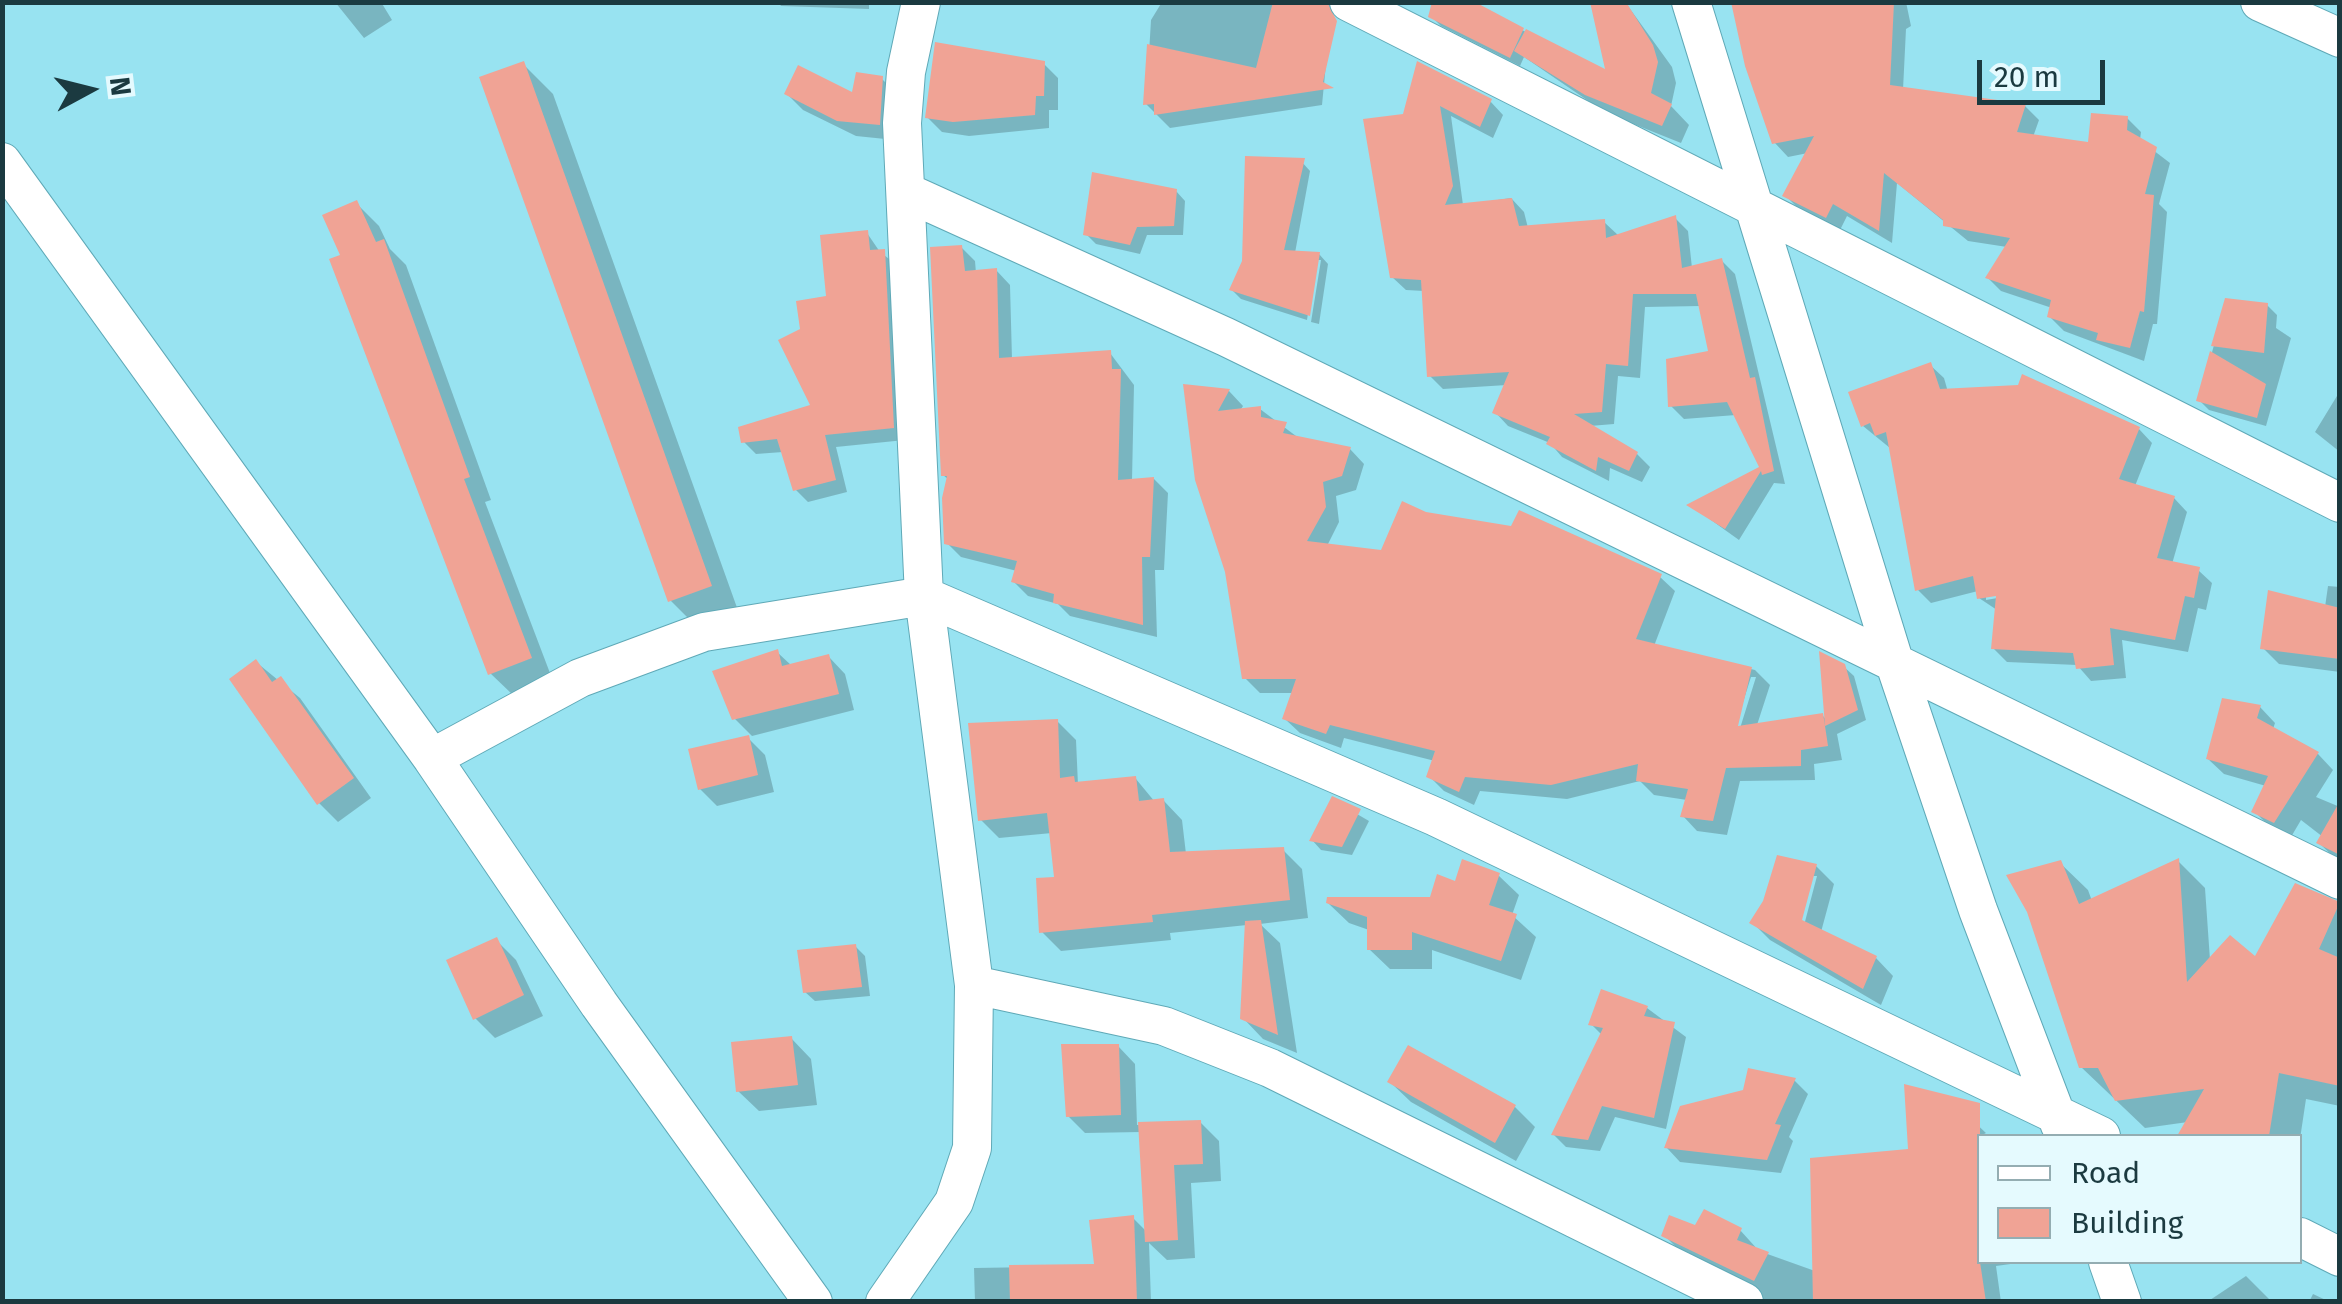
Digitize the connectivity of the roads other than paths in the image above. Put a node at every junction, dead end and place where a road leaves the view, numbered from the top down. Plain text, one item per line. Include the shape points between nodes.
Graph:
1 (921, 2) edge
2 (1349, 2) edge
3 (1690, 2) edge
4 (2260, 2) edge
5 (2340, 38) edge
6 (2, 162) edge
7 (906, 192) junction
8 (1756, 206) junction
9 (2340, 502) edge
10 (924, 596) junction
11 (1896, 664) junction
12 (432, 758) junction
13 (2340, 880) edge
14 (974, 985) junction
15 (2060, 1125) edge
16 (2094, 1134) edge
17 (2302, 1238) edge
18 (2340, 1257) edge
19 (2109, 1264) edge
20 (813, 1302) edge
21 (885, 1302) edge
22 (1744, 1302) edge
23 (2122, 1302) edge

1 - 7 street via 902,123
2 - 8 street
3 - 8 street
4 - 5 street
6 - 12 street
7 - 10 street
7 - 11 street via 1226,337
8 - 9 street
8 - 11 street
10 - 12 street via 704,632 580,678
10 - 14 street
10 - 15 street via 1436,817
11 - 13 street
11 - 15 street via 1978,910
12 - 20 street via 598,1004
14 - 21 street via 972,1148 954,1202
14 - 22 street via 1164,1026 1270,1068
15 - 16 street
17 - 18 street
19 - 23 street

